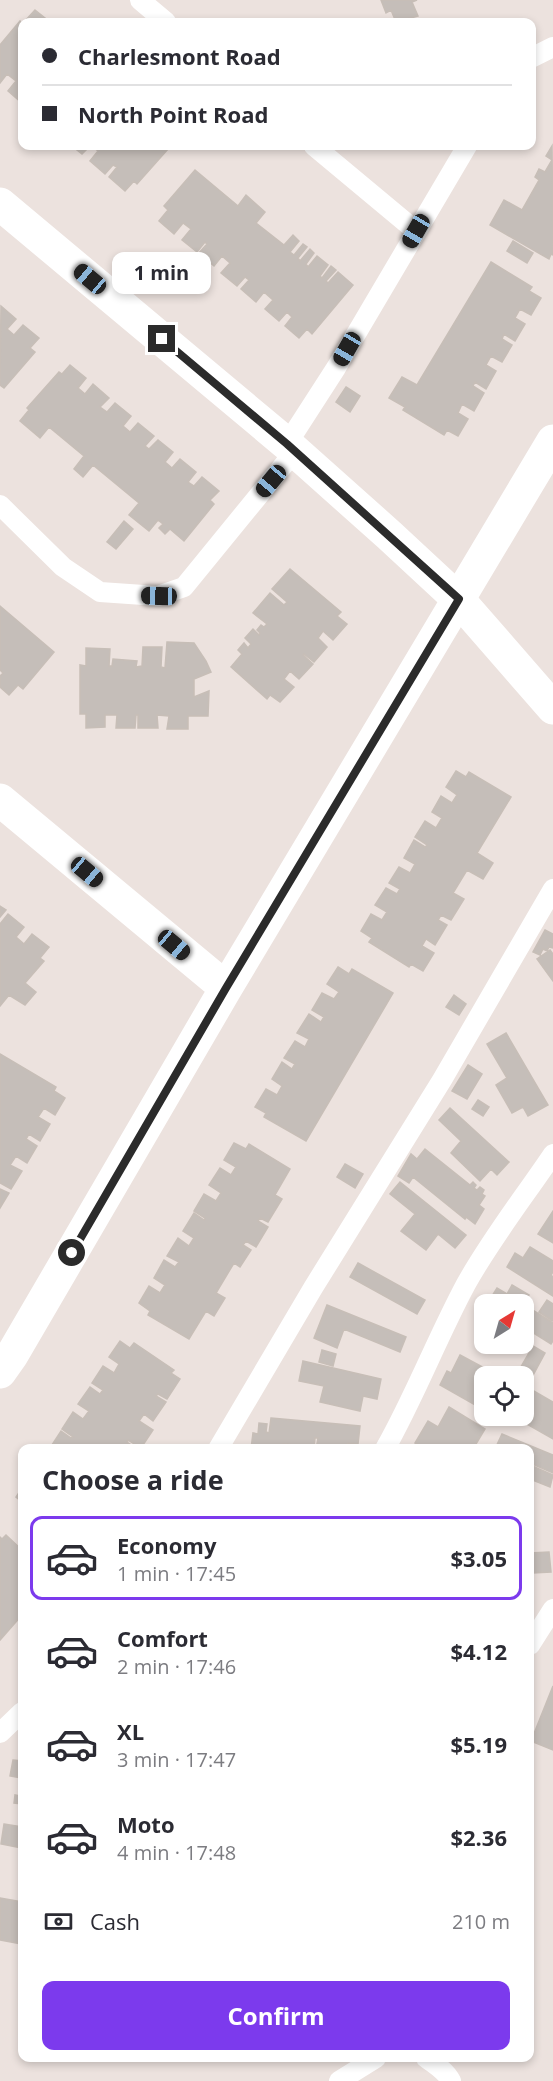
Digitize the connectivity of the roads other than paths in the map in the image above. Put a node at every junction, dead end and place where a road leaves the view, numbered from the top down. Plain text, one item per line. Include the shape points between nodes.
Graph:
1 (140, 0) edge
2 (161, 18) edge
3 (553, 47) edge
4 (536, 56) edge
5 (319, 150) edge
6 (465, 150) edge
7 (0, 204) edge
8 (416, 231) junction
9 (553, 441) edge
10 (291, 448) junction
11 (0, 505) edge
12 (459, 599) junction
13 (553, 708) edge
14 (0, 800) edge
15 (553, 889) edge
16 (226, 988) junction
17 (553, 1154) edge
18 (0, 1372) edge
19 (221, 1444) edge
20 (388, 1444) edge
21 (553, 1609) edge
22 (534, 1639) edge
23 (18, 1716) edge
24 (0, 1734) edge
25 (370, 2062) edge
26 (433, 2062) edge
27 (339, 2081) edge
28 (451, 2081) edge

1 - 2 lane
3 - 4 lane
5 - 8 lane
6 - 8 lane
7 - 10 street
8 - 10 lane
9 - 12 street
10 - 11 lane via 184,587 159,596 100,592 63,567
10 - 12 street
12 - 13 street
12 - 16 street
14 - 16 street
15 - 19 lane
16 - 18 street
17 - 20 lane via 466,1284
21 - 22 lane
23 - 24 lane
25 - 27 lane
26 - 28 lane

